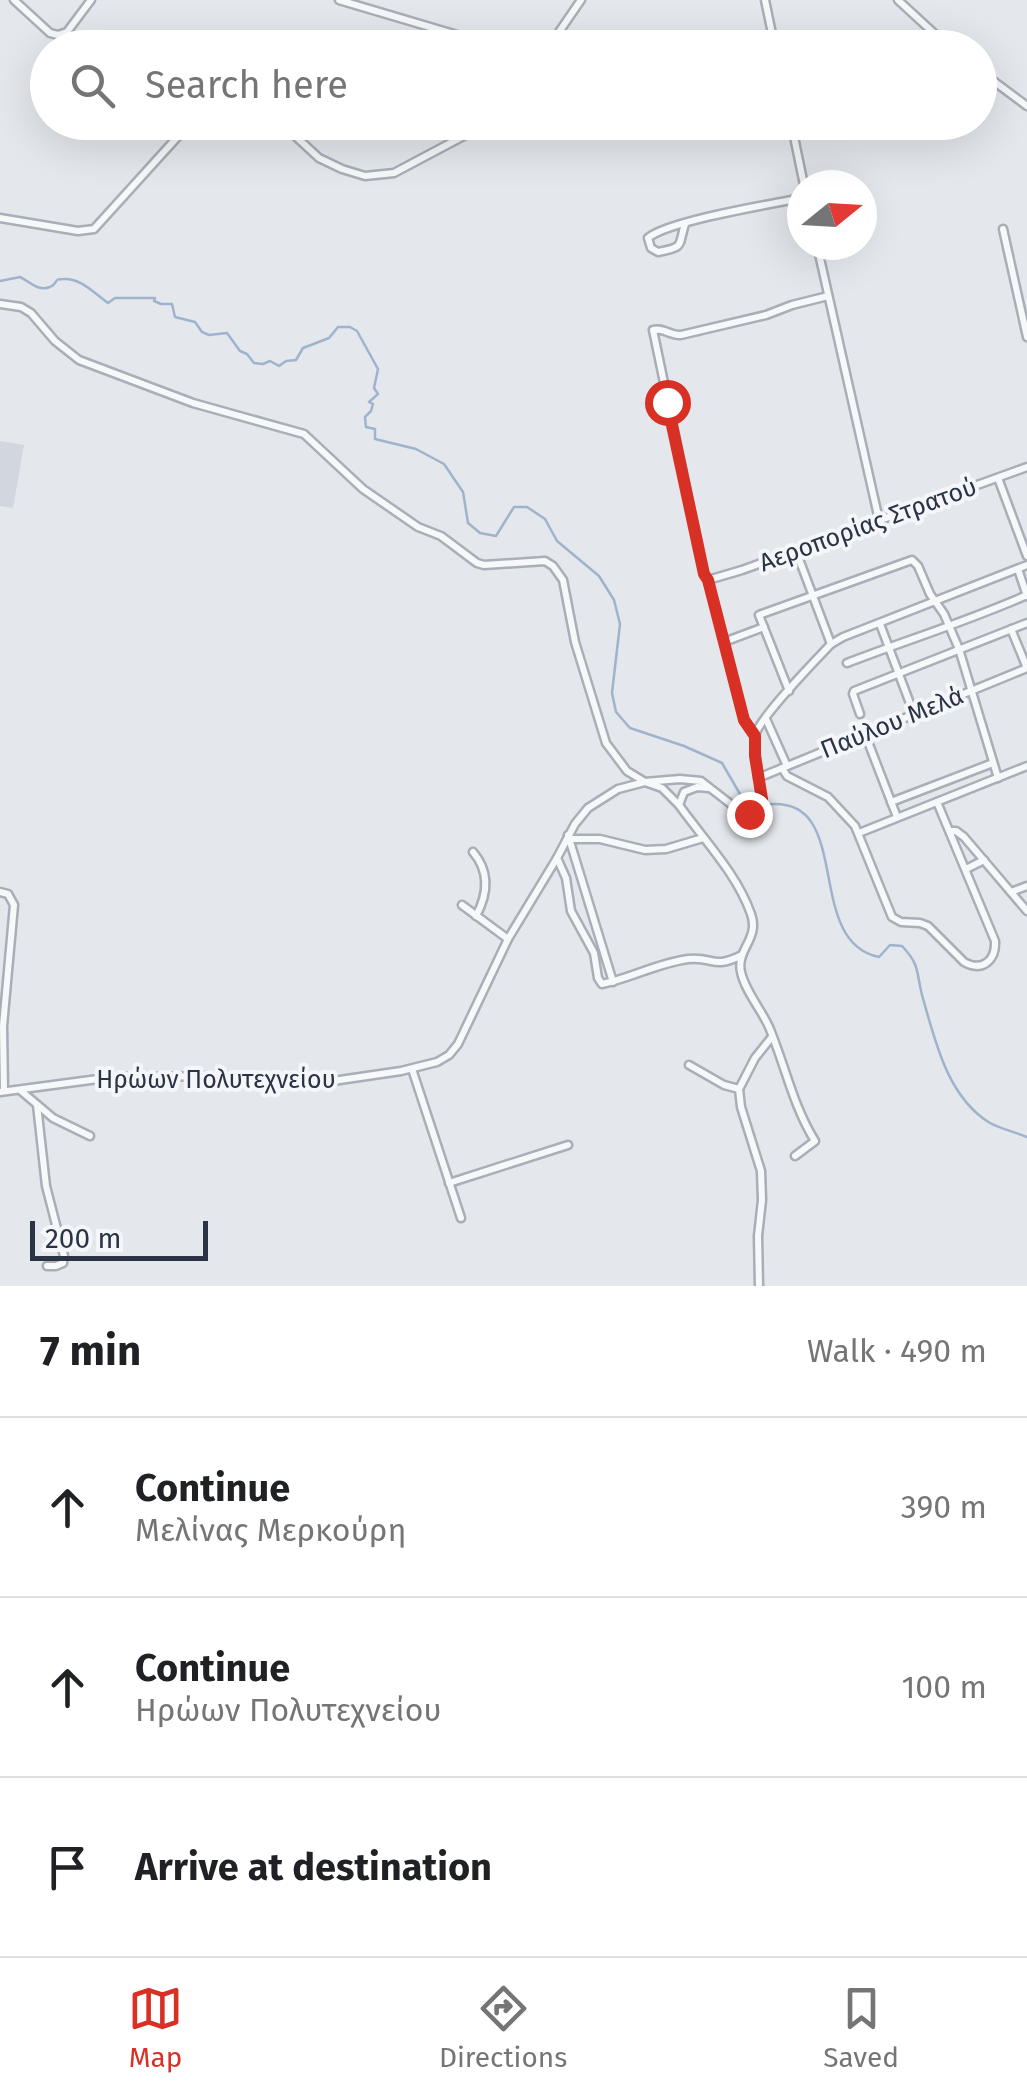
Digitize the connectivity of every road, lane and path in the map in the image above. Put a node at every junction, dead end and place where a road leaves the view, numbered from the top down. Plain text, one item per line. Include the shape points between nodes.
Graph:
1 (14, 0) edge
2 (90, 0) edge
3 (338, 0) edge
4 (580, 0) edge
5 (765, 0) edge
6 (898, 0) edge
7 (47, 30) edge
8 (68, 30) edge
9 (440, 30) edge
10 (560, 30) edge
11 (771, 30) edge
12 (930, 30) edge
13 (997, 83) edge
14 (1027, 106) edge
15 (175, 140) edge
16 (300, 140) edge
17 (456, 140) edge
18 (795, 140) edge
19 (801, 170) edge
20 (787, 201) edge
21 (0, 218) edge
22 (685, 224) junction
23 (1003, 228) dead end
24 (820, 260) edge
25 (1027, 274) edge
26 (1013, 277) junction
27 (1027, 286) edge
28 (1016, 288) junction
29 (828, 296) junction
30 (0, 304) edge
31 (1027, 337) edge
32 (1027, 467) edge
33 (998, 477) junction
34 (879, 520) junction
35 (796, 551) junction
36 (1027, 556) edge
37 (1027, 566) edge
38 (1018, 569) junction
39 (708, 580) junction
40 (813, 595) junction
41 (1027, 596) edge
42 (935, 602) junction
43 (1027, 622) edge
44 (880, 624) junction
45 (950, 626) junction
46 (764, 628) junction
47 (1011, 629) junction
48 (724, 642) junction
49 (831, 644) junction
50 (889, 648) junction
51 (959, 649) junction
52 (847, 664) dead end
53 (1027, 668) edge
54 (899, 674) junction
55 (973, 690) junction
56 (789, 692) junction
57 (860, 714) dead end
58 (914, 714) junction
59 (766, 718) junction
60 (865, 734) junction
61 (755, 736) junction
62 (993, 763) junction
63 (1027, 766) edge
64 (784, 767) junction
65 (758, 778) junction
66 (998, 778) junction
67 (646, 782) junction
68 (710, 788) junction
69 (891, 802) junction
70 (937, 802) junction
71 (680, 805) junction
72 (897, 817) junction
73 (950, 832) junction
74 (858, 833) junction
75 (703, 838) junction
76 (568, 839) junction
77 (473, 852) dead end
78 (557, 858) junction
79 (984, 860) junction
80 (966, 870) junction
81 (1027, 886) edge
82 (0, 892) edge
83 (1011, 892) junction
84 (462, 905) dead end
85 (1027, 911) edge
86 (476, 916) junction
87 (508, 940) junction
88 (742, 955) junction
89 (613, 982) junction
90 (772, 1036) junction
91 (689, 1065) dead end
92 (412, 1069) junction
93 (19, 1089) junction
94 (739, 1089) junction
95 (2, 1091) edge
96 (37, 1105) junction
97 (90, 1136) dead end
98 (568, 1145) dead end
99 (795, 1156) dead end
100 (449, 1182) junction
101 (461, 1218) dead end
102 (47, 1266) dead end
103 (759, 1286) edge

1 - 7 street
2 - 8 street
3 - 9 street
4 - 10 street
5 - 11 street
6 - 12 street
13 - 14 street
15 - 21 street via 94,229
16 - 17 street via 319,158 365,176 394,173
18 - 19 street
20 - 22 street
22 - 22 street via 650,234 650,248 678,246
23 - 26 street
24 - 29 street
25 - 26 street
26 - 28 street
27 - 28 street
28 - 31 street
29 - 34 street
29 - 39 street, Ηρώων Πολυτεχνείου via 678,335 652,330
30 - 67 street via 30,313 79,360 304,434 363,489 478,564 553,566 563,580 606,742 627,771
32 - 33 street, Αεροπορίας Στρατού
33 - 34 street, Αεροπορίας Στρατού
33 - 36 street
34 - 35 street, Αεροπορίας Στρατού
35 - 39 street, Αεροπορίας Στρατού
35 - 40 street
37 - 38 street
38 - 41 street
38 - 42 street
39 - 48 street, Ηρώων Πολυτεχνείου
40 - 42 street via 911,559
40 - 46 street via 759,615
40 - 49 street
41 - 45 street
42 - 44 street
42 - 45 street
43 - 47 street
44 - 49 street
44 - 50 street
45 - 50 street
45 - 51 street
46 - 48 street
46 - 56 street
47 - 51 street
47 - 53 street
48 - 61 street, Ηρώων Πολυτεχνείου via 744,720
49 - 56 street
50 - 52 street
50 - 54 street
51 - 54 street
51 - 55 street
53 - 55 street, Παύλου Μελά
54 - 57 street via 853,691
54 - 58 street
55 - 58 street, Παύλου Μελά
55 - 62 street
56 - 59 street
58 - 60 street, Παύλου Μελά
59 - 61 street
59 - 64 street
60 - 64 street, Παύλου Μελά
60 - 69 street
61 - 65 street, Ηρώων Πολυτεχνείου
62 - 66 street
62 - 69 street
63 - 66 street
64 - 65 street, Παύλου Μελά
64 - 74 street via 787,776 828,798
65 - 68 street, Ηρώων Πολυτεχνείου via 761,806 751,814
66 - 70 street
67 - 68 street, Ηρώων Πολυτεχνείου via 696,780
67 - 71 street
67 - 76 street, Ηρώων Πολυτεχνείου via 602,797
68 - 71 street via 684,792
69 - 72 street
70 - 72 street
70 - 73 street
71 - 75 street
72 - 74 street
73 - 79 street
73 - 80 street
74 - 80 street via 893,918 928,926 968,965 981,966 994,956 995,941
75 - 76 street via 645,850
75 - 88 street via 750,912 754,932
76 - 78 street, Ηρώων Πολυτεχνείου
76 - 89 street
77 - 86 street via 486,878
78 - 87 street, Ηρώων Πολυτεχνείου
78 - 89 street via 571,911 597,959 599,982
79 - 80 street
79 - 83 street
81 - 83 street
82 - 95 street via 14,905
83 - 85 street
84 - 86 street
86 - 87 street
87 - 92 street, Ηρώων Πολυτεχνείου via 452,1053
88 - 89 street via 720,964 692,958
88 - 90 street via 740,971
90 - 94 street
90 - 99 street via 815,1141
91 - 94 street
92 - 93 street, Ηρώων Πολυτεχνείου via 326,1082 114,1077
92 - 100 street
93 - 95 street, Ηρώων Πολυτεχνείου
93 - 96 street
94 - 103 street via 761,1172
96 - 97 street
96 - 102 street via 46,1186 64,1256 63,1263
98 - 100 street
100 - 101 street

